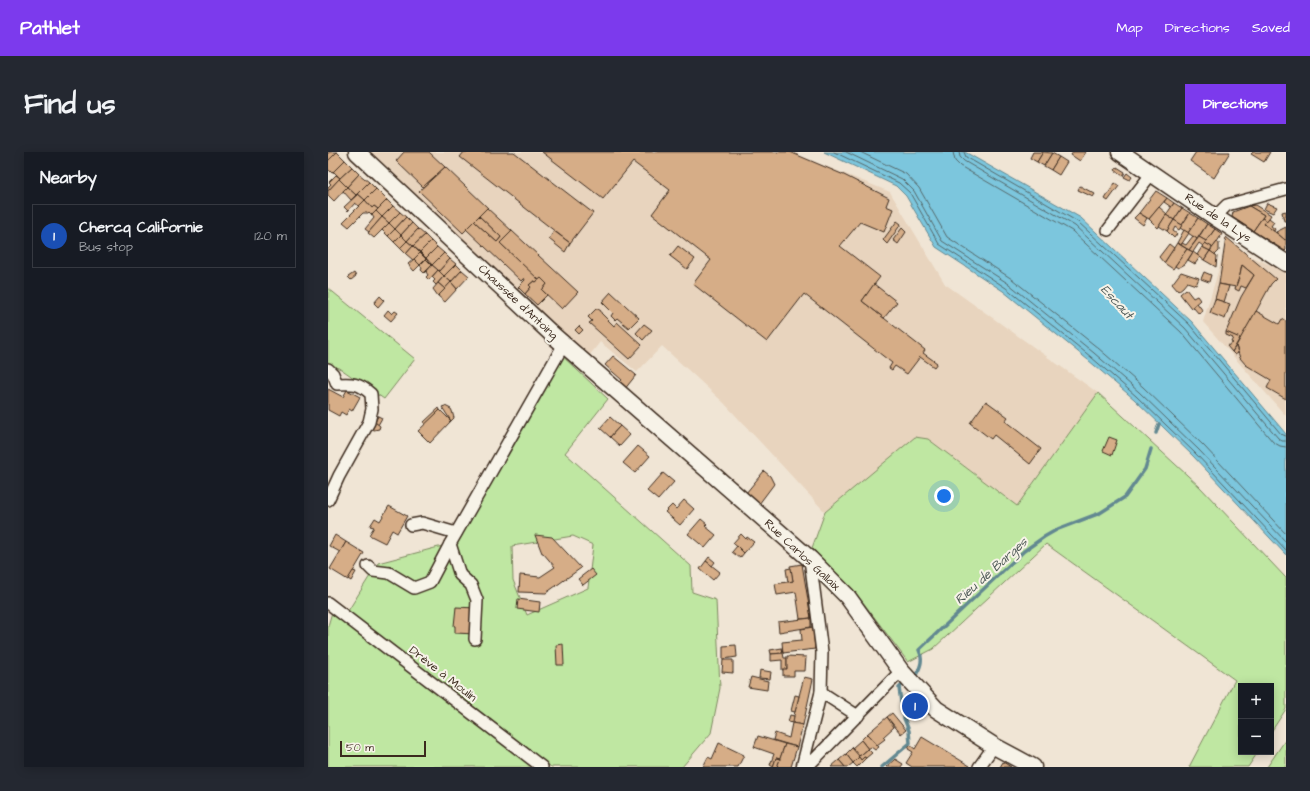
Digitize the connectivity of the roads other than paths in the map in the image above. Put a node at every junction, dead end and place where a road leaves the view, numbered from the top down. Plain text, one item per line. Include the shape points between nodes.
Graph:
1 (357, 152) edge
2 (1120, 152) edge
3 (1152, 173) junction
4 (1286, 189) edge
5 (1215, 217) junction
6 (1108, 230) dead end
7 (1286, 263) edge
8 (564, 344) junction
9 (328, 369) edge
10 (328, 500) edge
11 (411, 525) dead end
12 (456, 533) junction
13 (450, 544) junction
14 (810, 559) junction
15 (368, 566) dead end
16 (328, 602) edge
17 (475, 640) dead end
18 (901, 671) junction
19 (821, 692) junction
20 (858, 716) junction
21 (994, 746) junction
22 (542, 767) edge
23 (802, 767) edge
24 (807, 767) edge
25 (979, 767) edge
26 (1033, 767) edge

1 - 8 main road, Chaussée d'Antoing
2 - 3 main road, Rue de la Lys
3 - 5 main road, Rue de la Lys
3 - 6 street
4 - 5 street via 1227,205
5 - 7 main road, Rue de la Lys
8 - 12 street, Chaussée d'Antoing
8 - 14 main road, Rue Carlos Gallaix
9 - 10 street via 337,384 350,383 362,386 371,394 372,409 369,422
11 - 12 street via 422,523
12 - 13 street, Chaussée d'Antoing
13 - 15 street, Chaussée d'Antoing via 430,582 414,588 389,573 374,571
13 - 17 street via 460,574 471,585 477,600
14 - 18 main road, Rue Carlos Gallaix via 846,596
14 - 19 street via 822,652
16 - 22 street, Drève à Moulin
18 - 20 street
18 - 21 main road, Rue Carlos Gallaix via 936,709
19 - 20 street
19 - 23 street
20 - 24 street
21 - 25 street
21 - 26 main road, Rue Carlos Gallaix

